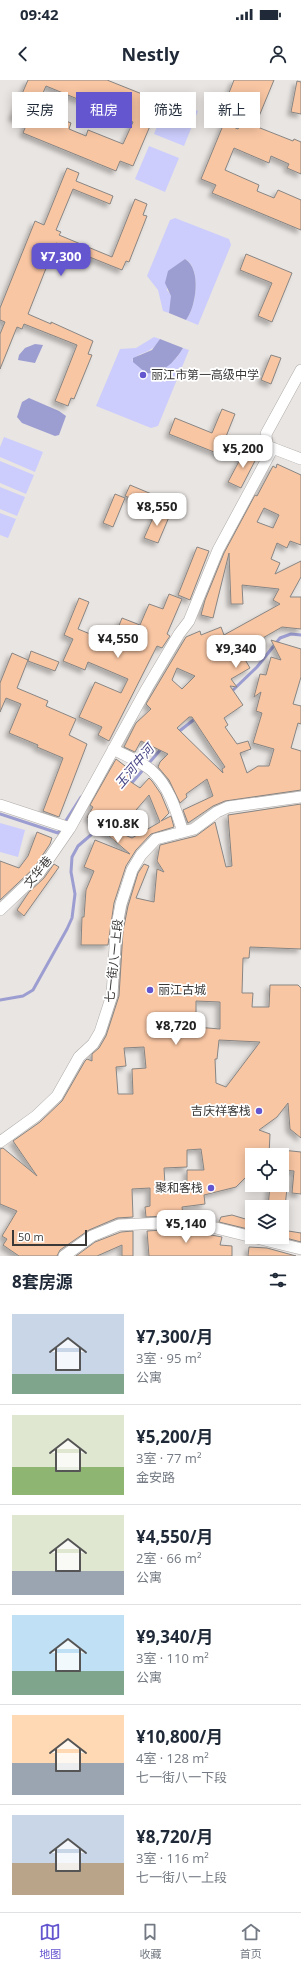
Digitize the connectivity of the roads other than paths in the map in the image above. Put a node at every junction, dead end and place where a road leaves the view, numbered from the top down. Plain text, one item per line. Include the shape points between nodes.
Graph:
1 (301, 370) edge
2 (273, 448) junction
3 (301, 459) edge
4 (113, 749) junction
5 (301, 797) edge
6 (0, 805) edge
7 (70, 828) junction
8 (183, 832) junction
9 (0, 910) edge
10 (0, 1142) edge
11 (301, 1249) edge
12 (64, 1256) edge

1 - 2 street via 266,434 267,446
2 - 3 street
2 - 4 street, 文华巷 via 218,550 189,621
4 - 7 street, 文华巷
4 - 8 street via 151,770 175,804
5 - 8 street, 七一街八一上段 via 228,806 194,829
6 - 7 street
7 - 9 street, 文华巷 via 39,873
8 - 10 street, 七一街八一上段 via 162,836 148,846 132,870 116,930 112,995 100,1032 93,1044 79,1057 57,1096 36,1116
11 - 12 street via 183,1222 119,1225 92,1236

